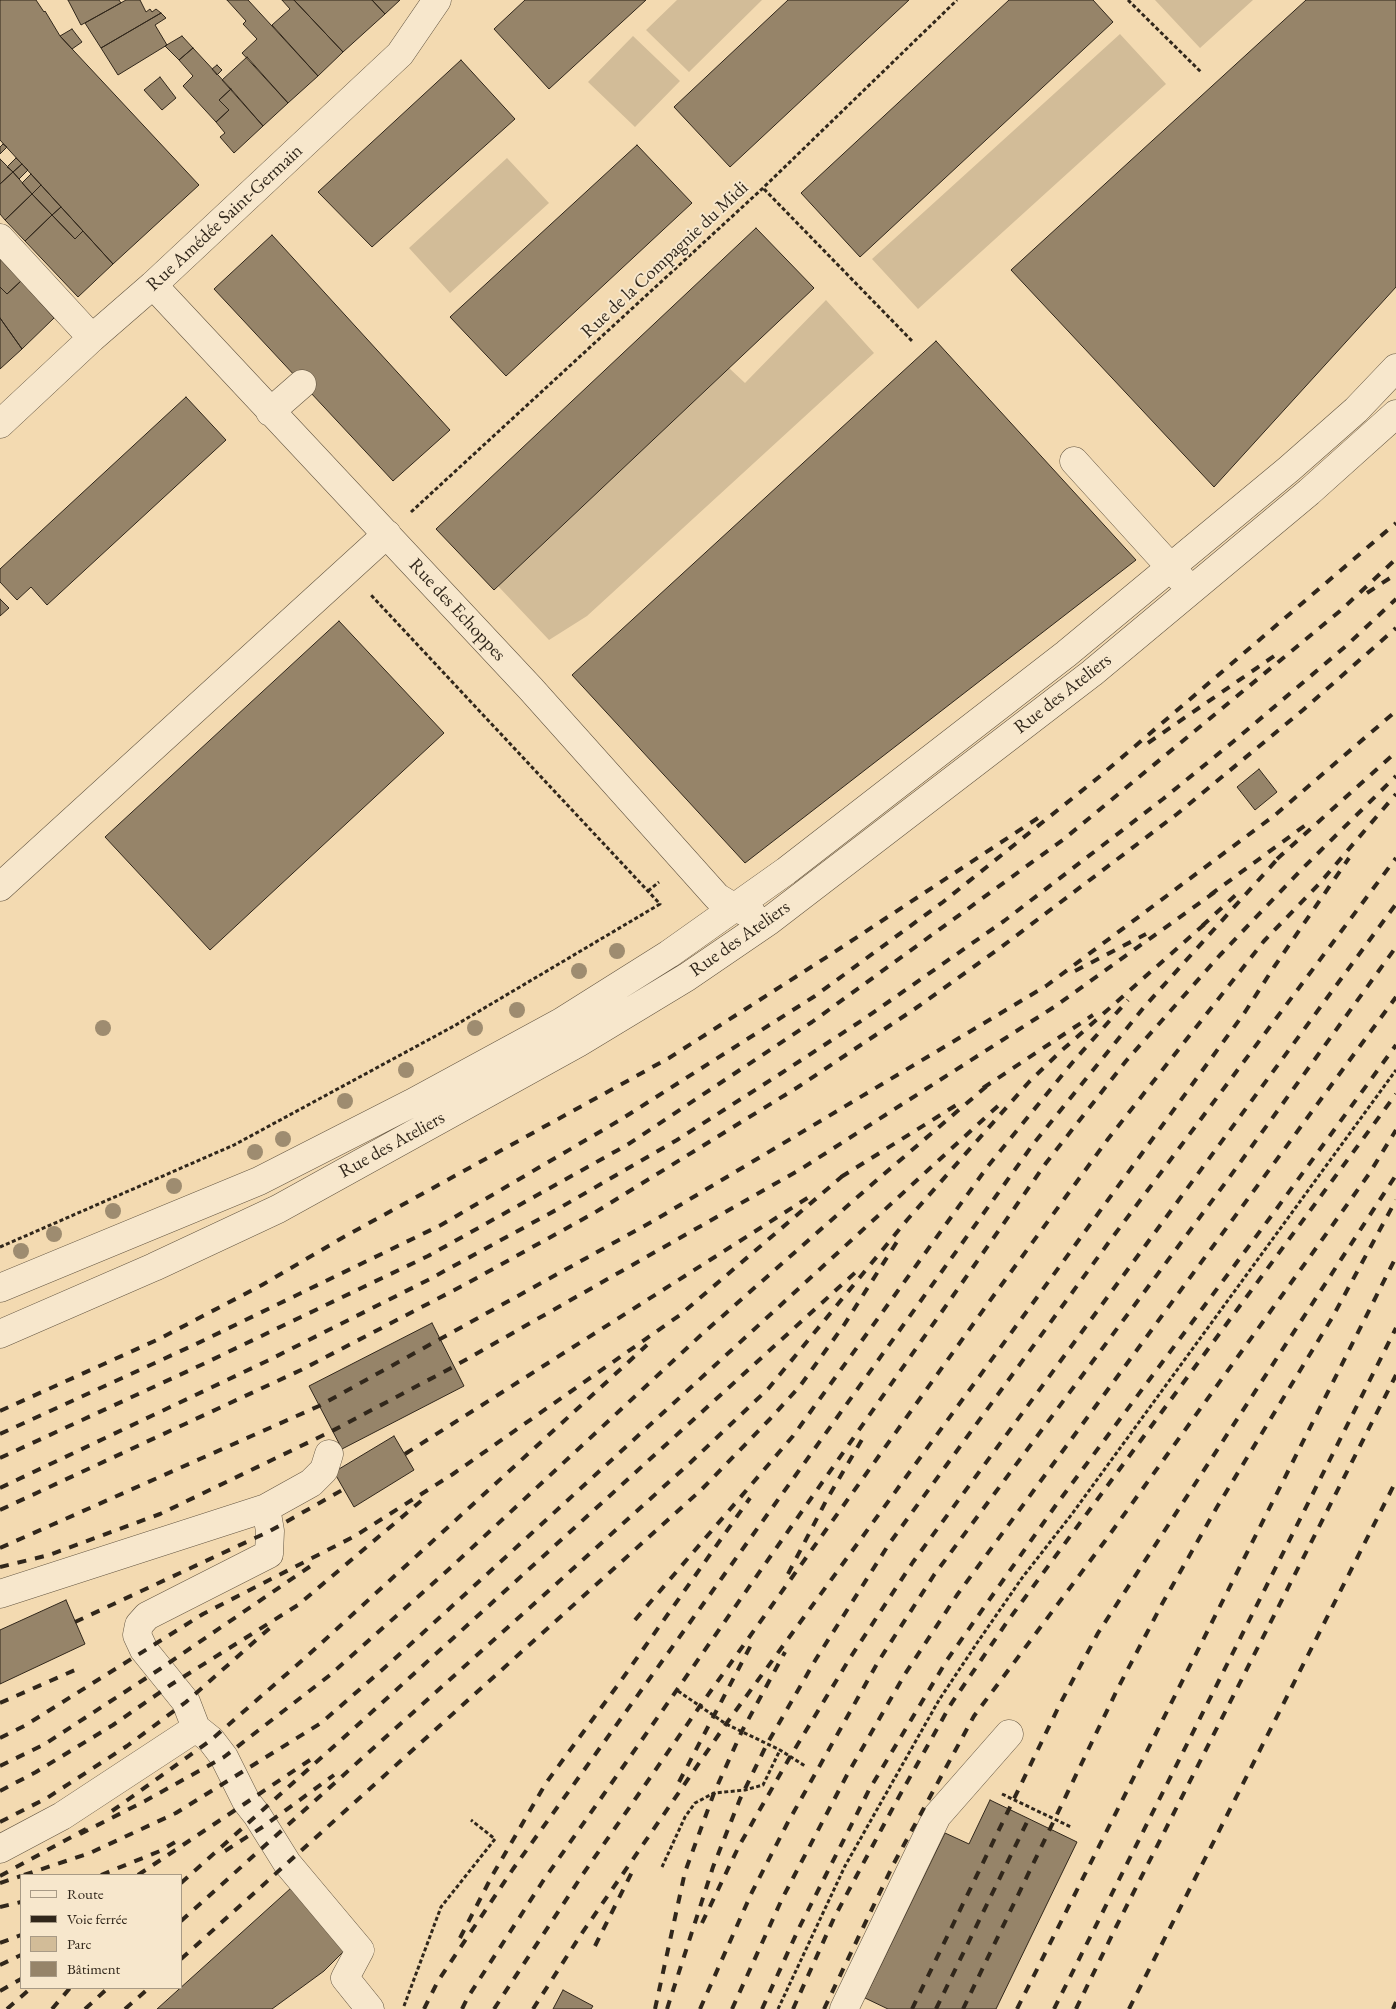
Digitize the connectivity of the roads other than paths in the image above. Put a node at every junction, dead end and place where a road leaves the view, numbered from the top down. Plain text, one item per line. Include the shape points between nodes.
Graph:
1 (437, 0) edge
2 (0, 238) edge
3 (153, 285) junction
4 (92, 338) junction
5 (1396, 368) edge
6 (302, 384) dead end
7 (270, 412) junction
8 (1396, 414) edge
9 (0, 424) edge
10 (1074, 461) dead end
11 (387, 534) junction
12 (1170, 567) junction
13 (1191, 589) junction
14 (0, 887) edge
15 (735, 908) junction
16 (770, 921) junction
17 (0, 1288) edge
18 (0, 1334) edge
19 (329, 1454) dead end
20 (266, 1508) junction
21 (0, 1594) edge
22 (196, 1728) junction
23 (1009, 1734) dead end
24 (0, 1849) edge
25 (370, 2009) edge
26 (844, 2009) edge

1 - 3 street, Rue Amédée Saint-Germain via 400,54
2 - 4 street
3 - 4 street, Rue Amédée Saint-Germain
3 - 7 street, Rue des Echoppes
4 - 9 street, Rue Amédée Saint-Germain
5 - 12 street via 1356,410 1289,469
6 - 7 street
7 - 11 street, Rue des Echoppes
8 - 13 street, Rue des Ateliers via 1309,492
10 - 12 street
11 - 14 street
11 - 15 street, Rue des Echoppes via 717,897
12 - 13 street
12 - 15 street via 1066,654
13 - 16 street, Rue des Ateliers via 1092,673
15 - 16 street, Rue des Echoppes
15 - 17 street via 561,1022 412,1103 259,1181
16 - 18 street, Rue des Ateliers via 578,1043 286,1204
19 - 20 street via 324,1470 311,1483
20 - 21 street
20 - 22 street via 269,1554 147,1616 138,1625 137,1635 144,1650 186,1702
22 - 24 street via 62,1816
22 - 25 street via 224,1757 246,1801 287,1864 360,1950 345,1978
23 - 26 street via 937,1816

